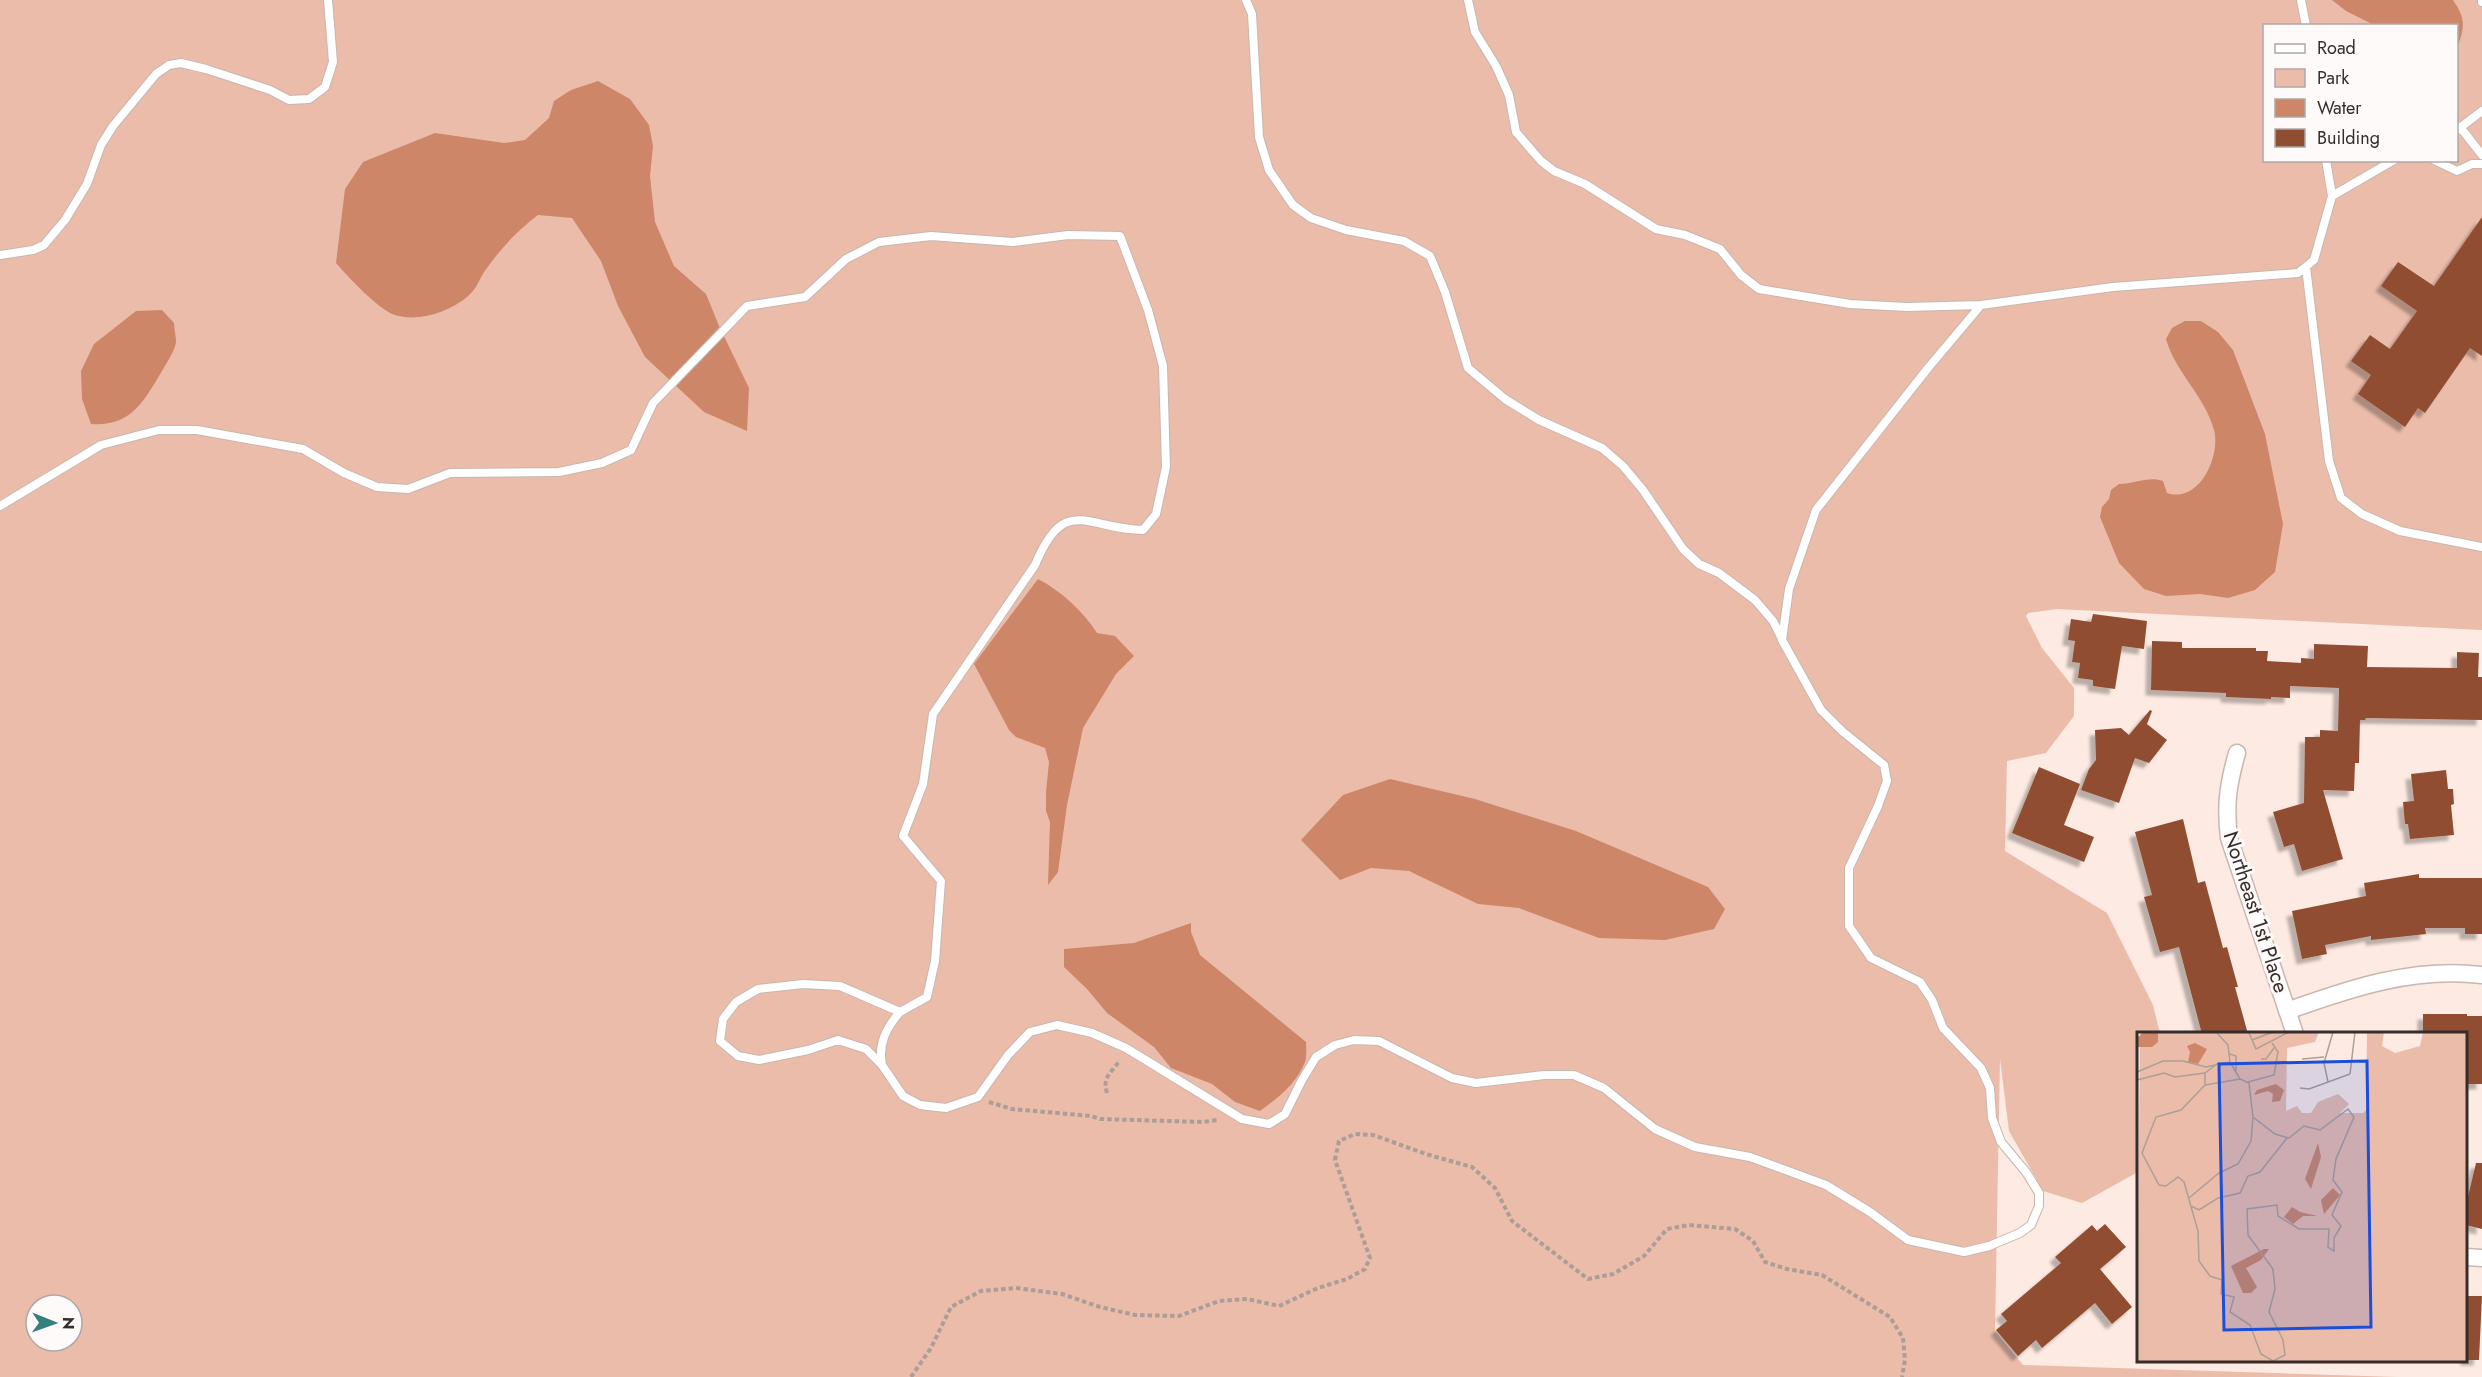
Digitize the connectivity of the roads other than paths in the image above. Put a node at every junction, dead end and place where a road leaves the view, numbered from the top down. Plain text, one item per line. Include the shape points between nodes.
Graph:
1 (328, 0) edge
2 (1246, 0) edge
3 (1468, 0) edge
4 (2301, 0) edge
5 (2306, 24) edge
6 (2482, 111) edge
7 (2458, 129) edge
8 (2482, 155) edge
9 (2326, 162) edge
10 (2391, 162) edge
11 (2437, 162) edge
12 (2482, 164) edge
13 (2332, 196) junction
14 (0, 255) edge
15 (2306, 267) junction
16 (1981, 305) junction
17 (0, 506) edge
18 (2482, 547) edge
19 (1782, 640) junction
20 (2237, 753) dead end
21 (2482, 975) edge
22 (2287, 1011) junction
23 (900, 1012) junction
24 (2294, 1032) edge
25 (882, 1065) junction
26 (2467, 1257) edge
27 (2482, 1258) edge

1 - 14 lane via 333,62 325,87 309,99 290,100 206,69 169,64 113,126 87,184 44,245
2 - 19 lane via 1252,14 1259,137 1269,170 1293,205 1311,218 1346,230 1404,241 1430,256 1468,368 1505,399 1539,420 1602,448 1623,466 1683,549 1755,600 1773,621
3 - 16 lane via 1474,32 1509,95 1516,132 1554,171 1585,184 1656,229 1720,249 1741,275 1760,290 1850,304
4 - 5 lane
6 - 7 lane
7 - 8 lane
9 - 13 lane
10 - 13 lane
11 - 12 lane via 2457,171
13 - 15 lane via 2314,260
15 - 16 lane via 2298,273 2124,286
15 - 18 lane via 2329,460 2341,498 2362,514 2400,531
16 - 19 lane via 1816,510 1789,589
17 - 23 lane via 101,445 159,430 196,430 303,448 344,474 377,487 408,489 450,472 559,472 602,463 631,450 653,403 747,306 805,297 846,259 879,242 931,236 1012,242 1068,235 1120,236 1148,310 1163,366 1166,467 1156,514 1143,530 1075,518 1056,528 933,714 923,784 903,836 941,881 935,961 927,998
19 - 25 lane via 1821,710 1884,765 1887,781 1849,868 1849,926 1870,958 1920,982 1943,1028 1981,1068 1990,1088 1992,1118 2001,1142 2039,1193 2039,1206 2031,1225 2006,1240 1964,1252 1908,1240 1826,1185 1750,1157 1695,1147 1655,1129 1604,1088 1574,1075 1476,1083 1452,1078 1379,1041 1354,1040 1335,1045 1317,1057 1285,1113 1269,1124 1242,1119 1126,1048 1092,1033 1057,1025 1029,1032 978,1097 946,1108 920,1105 903,1096
20 - 22 street, Northeast 1st Place via 2228,788 2229,838
21 - 22 street via 2435,973 2400,977 2352,987
22 - 24 street, Northeast 1st Place
23 - 25 lane via 884,1036 879,1051
23 - 25 lane via 840,987 803,984 758,989 736,1002 723,1019 720,1041 738,1056 759,1060 838,1040 866,1049
26 - 27 street

